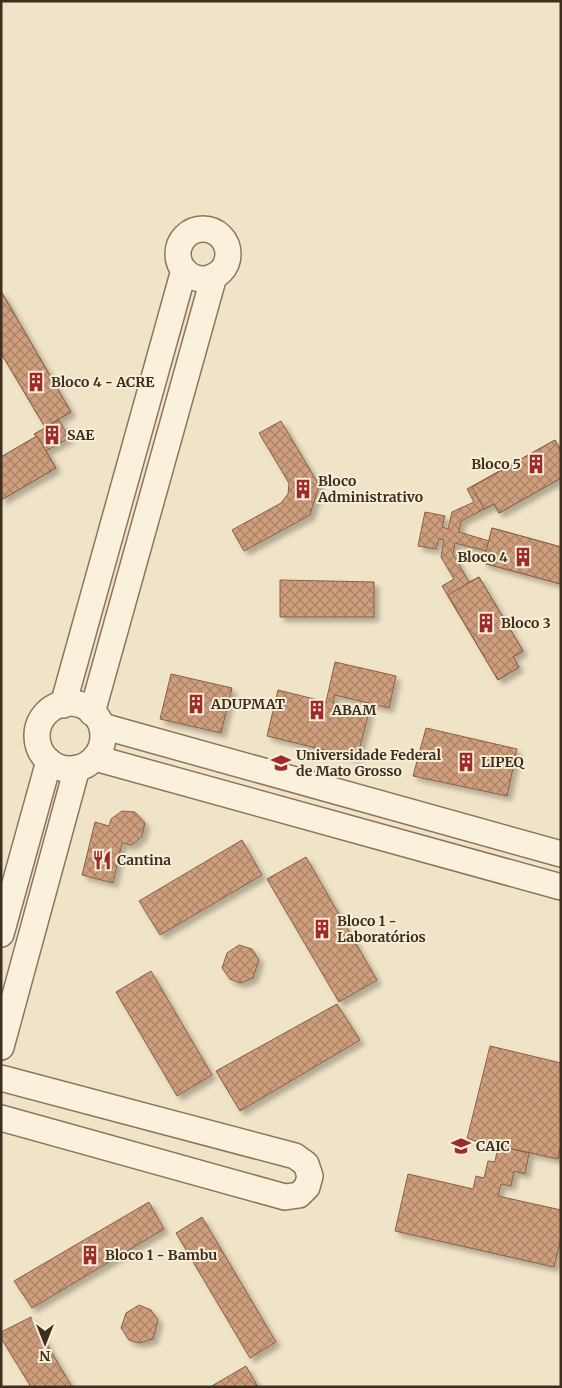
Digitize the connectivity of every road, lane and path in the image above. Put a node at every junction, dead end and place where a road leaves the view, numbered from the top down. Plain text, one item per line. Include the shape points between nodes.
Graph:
1 (184, 270) junction
2 (214, 276) junction
3 (63, 705) junction
4 (97, 720) junction
5 (49, 761) junction
6 (86, 763) junction
7 (561, 854) edge
8 (561, 887) edge
9 (1, 934) edge
10 (1, 1047) edge
11 (1, 1078) edge
12 (1, 1118) edge

1 - 2 lane via 197,278
1 - 2 lane via 178,256 182,240 194,230 209,230 223,239 228,256 226,264
1 - 3 lane
2 - 4 lane
3 - 4 lane via 77,704 88,709
3 - 5 lane via 48,712 38,729 40,750
4 - 6 lane via 103,738 101,749
4 - 7 lane
5 - 6 lane via 63,768
5 - 9 lane
6 - 8 lane
6 - 10 lane
11 - 12 lane via 295,1156 306,1164 310,1176 298,1195 285,1197

